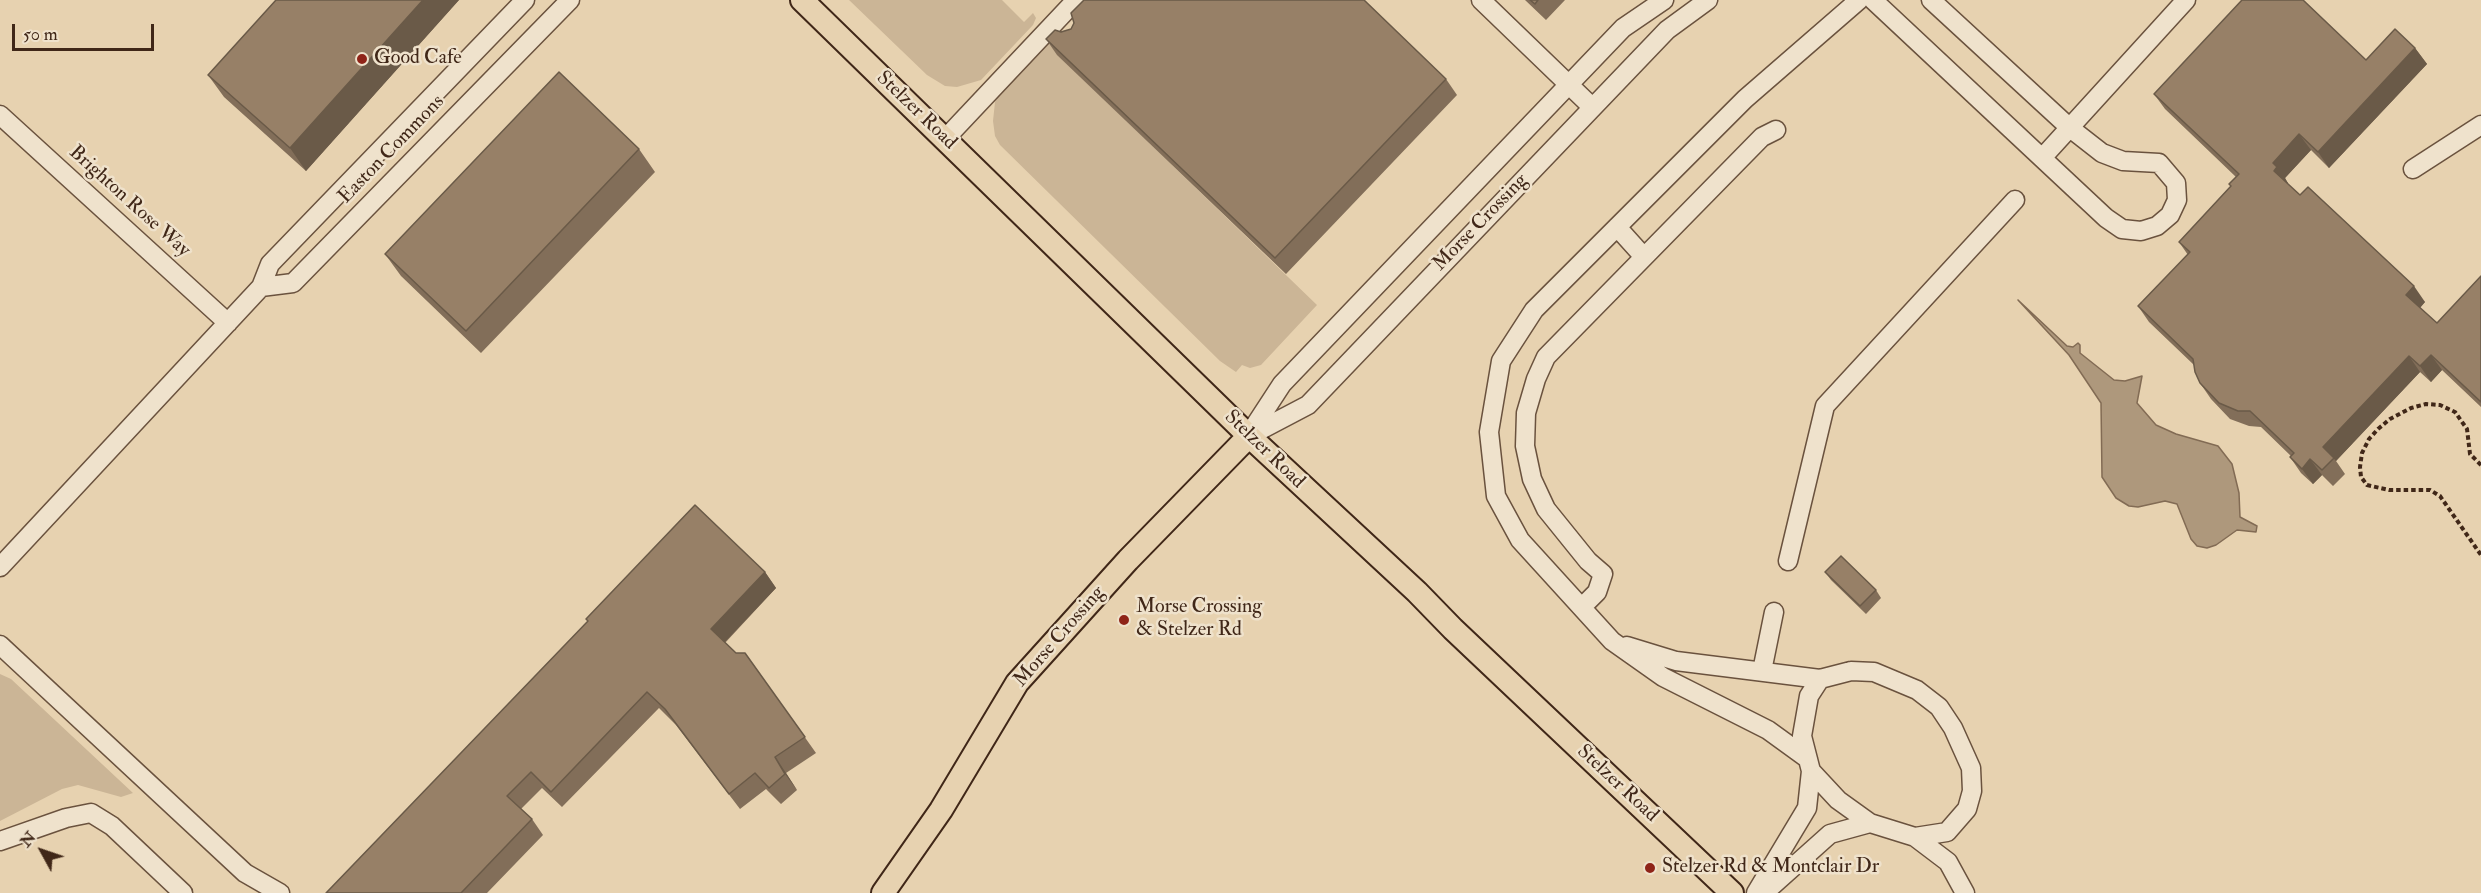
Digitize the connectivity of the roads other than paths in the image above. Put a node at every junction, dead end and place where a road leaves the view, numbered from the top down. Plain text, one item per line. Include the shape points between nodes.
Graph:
1 (525, 0) edge
2 (570, 0) edge
3 (802, 0) edge
4 (1076, 0) edge
5 (1481, 0) edge
6 (1664, 0) edge
7 (1708, 0) edge
8 (1859, 0) edge
9 (1873, 0) edge
10 (1931, 0) edge
11 (2186, 0) edge
12 (1568, 84) junction
13 (1592, 107) junction
14 (0, 115) edge
15 (2481, 124) edge
16 (2070, 128) junction
17 (1776, 130) dead end
18 (945, 140) junction
19 (2042, 158) junction
20 (2413, 169) dead end
21 (2015, 200) dead end
22 (1617, 227) junction
23 (1644, 257) junction
24 (261, 287) junction
25 (228, 323) junction
26 (1249, 436) junction
27 (1788, 561) dead end
28 (0, 567) edge
29 (1581, 607) junction
30 (1774, 612) dead end
31 (1612, 641) junction
32 (0, 645) edge
33 (1762, 671) junction
34 (1820, 679) junction
35 (1810, 765) junction
36 (1870, 823) junction
37 (1915, 837) junction
38 (0, 841) edge
39 (183, 893) edge
40 (280, 893) edge
41 (883, 893) edge
42 (1732, 893) edge
43 (1756, 893) edge
44 (1764, 893) edge
45 (1965, 893) edge

1 - 24 street, Easton Commons via 270,264
2 - 24 street, Easton Commons via 293,283
3 - 18 main road, Stelzer Road
4 - 18 street via 1063,26
5 - 12 street
6 - 12 street, Morse Crossing via 1623,28
7 - 13 street, Morse Crossing via 1667,30
8 - 22 street via 1745,99
9 - 19 street
10 - 16 street
11 - 16 street
12 - 13 street
12 - 26 street, Morse Crossing via 1282,384
13 - 26 street, Morse Crossing via 1308,405
14 - 25 street, Brighton Rose Way
15 - 20 street
16 - 19 street
16 - 19 street via 2102,153 2123,161 2159,163 2176,183 2177,200 2170,215 2157,226 2141,231 2122,229
17 - 23 street via 1762,137
18 - 26 main road, Stelzer Road
21 - 27 street via 1825,406
22 - 23 street
22 - 29 street via 1534,310 1502,361 1489,432 1496,496 1520,540
23 - 29 street via 1546,357 1527,413 1525,446 1532,479 1546,509 1603,574 1597,592
24 - 25 street, Easton Commons
25 - 28 street, Easton Commons
26 - 41 main road, Morse Crossing via 1128,560 1017,683 941,810
26 - 42 main road, Stelzer Road
29 - 31 street
30 - 33 street
31 - 33 street via 1676,661
31 - 35 street via 1663,677 1767,730
32 - 40 street via 245,873
33 - 34 street
34 - 35 street via 1804,711 1802,736
34 - 37 street via 1851,671 1874,672 1917,690 1939,707 1953,728 1971,768 1972,791 1966,809 1947,832
35 - 36 street via 1838,800
35 - 43 street via 1807,808
36 - 37 street
36 - 44 street via 1830,834
37 - 45 street via 1948,862
38 - 39 street via 91,813 112,826

